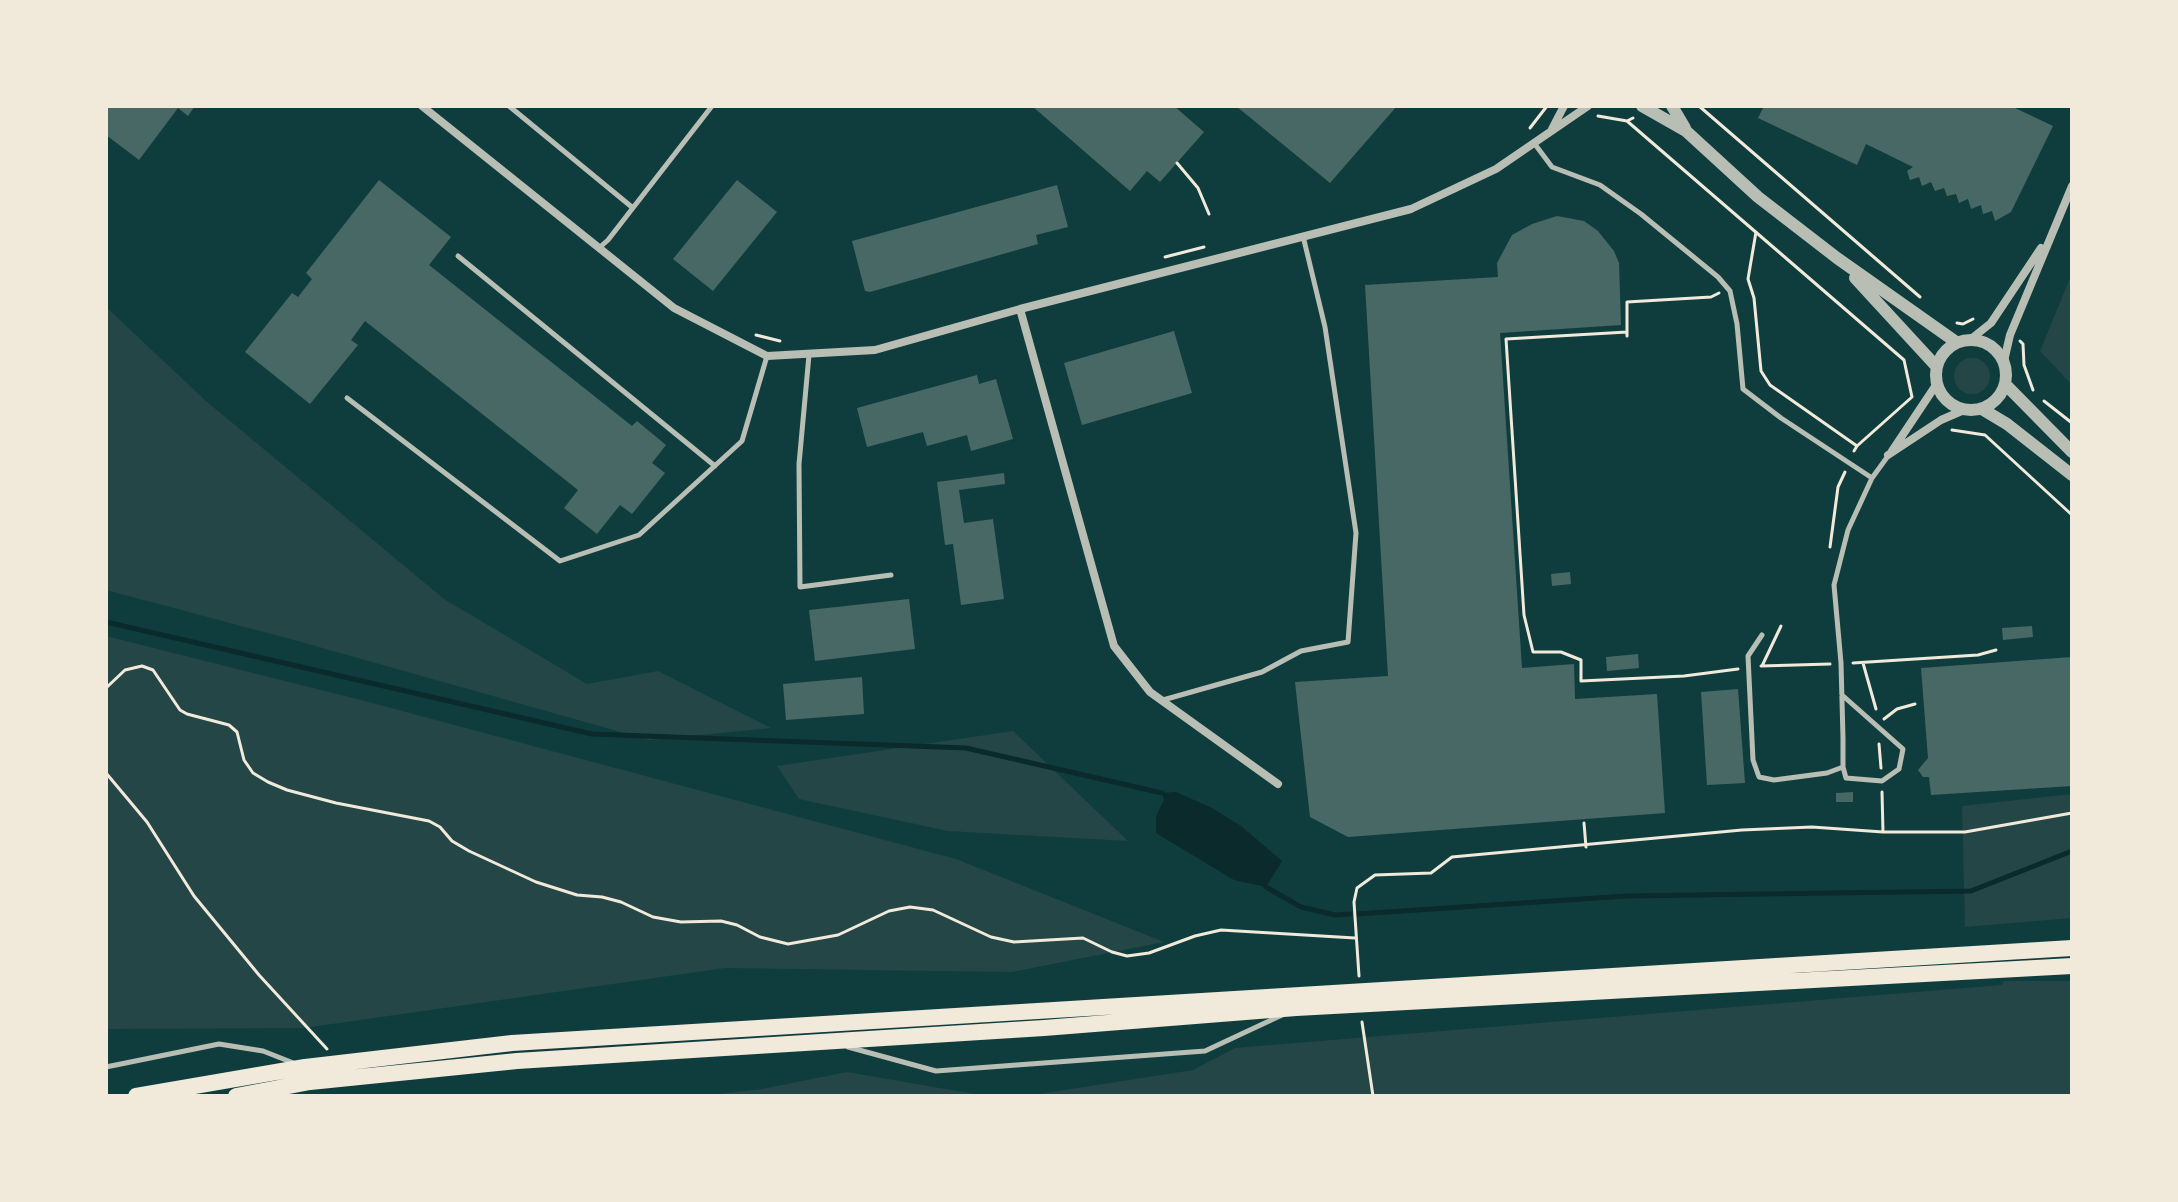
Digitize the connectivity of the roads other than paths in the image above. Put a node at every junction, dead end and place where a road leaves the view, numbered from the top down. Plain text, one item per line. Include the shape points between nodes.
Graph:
1 (422, 106) edge
2 (509, 106) edge
3 (712, 106) edge
4 (1564, 106) edge
5 (1672, 106) edge
6 (1586, 107) edge
7 (1646, 108) edge
8 (1551, 129) junction
9 (1686, 131) junction
10 (1534, 143) junction
11 (2072, 186) edge
12 (633, 208) junction
13 (2052, 231) junction
14 (1303, 236) junction
15 (599, 248) junction
16 (458, 256) dead end
17 (1837, 258) junction
18 (1020, 309) junction
19 (1971, 339) junction
20 (1956, 342) junction
21 (809, 354) junction
22 (767, 356) junction
23 (2004, 361) junction
24 (1936, 366) junction
25 (2005, 384) junction
26 (1936, 385) junction
27 (347, 398) dead end
28 (1982, 409) junction
29 (1964, 410) junction
30 (2072, 452) edge
31 (1888, 455) junction
32 (715, 466) junction
33 (2072, 475) edge
34 (1872, 478) junction
35 (891, 575) dead end
36 (1762, 635) dead end
37 (1842, 695) junction
38 (1162, 700) junction
39 (1843, 767) junction
40 (1278, 784) dead end
41 (2072, 948) edge
42 (2072, 966) edge
43 (1296, 1008) junction
44 (824, 1040) junction
45 (106, 1067) edge
46 (305, 1067) junction
47 (136, 1096) edge
48 (236, 1096) edge

1 - 15 street
2 - 12 lane
3 - 12 lane
4 - 8 street
5 - 9 street
6 - 8 street
7 - 9 street
8 - 10 street
9 - 17 street via 1758,197
10 - 14 street via 1482,177 1411,209
10 - 34 lane via 1552,167 1600,185 1718,277 1728,289 1737,324 1743,389
11 - 13 street
12 - 15 lane
13 - 19 street via 1991,323
13 - 23 street
14 - 18 street
14 - 38 lane via 1325,327 1356,533 1348,642 1301,651 1262,672
15 - 22 street via 674,308
16 - 32 lane
17 - 20 street
17 - 24 street
18 - 21 street via 875,350
18 - 38 street via 1114,646
19 - 20 street
19 - 23 street via 1988,344
20 - 24 street
21 - 22 street
21 - 35 lane via 799,464 800,587
22 - 32 lane via 742,441
23 - 25 street
24 - 26 street
25 - 28 street via 1997,399
25 - 30 street
26 - 29 street via 1944,399
26 - 31 street
27 - 32 lane via 560,561 639,535
28 - 29 street
28 - 33 street
29 - 31 street
31 - 34 lane
34 - 37 lane via 1848,530 1834,585
36 - 39 lane via 1748,656 1753,760 1759,777 1774,780
37 - 39 lane
37 - 39 lane via 1903,749 1899,769 1882,781 1846,778
38 - 40 street
41 - 46 highway via 512,1043
42 - 43 highway
43 - 44 highway
43 - 44 lane via 1205,1051 936,1071
44 - 48 highway via 502,1062 310,1082
45 - 46 lane via 219,1044 263,1051
46 - 47 highway

